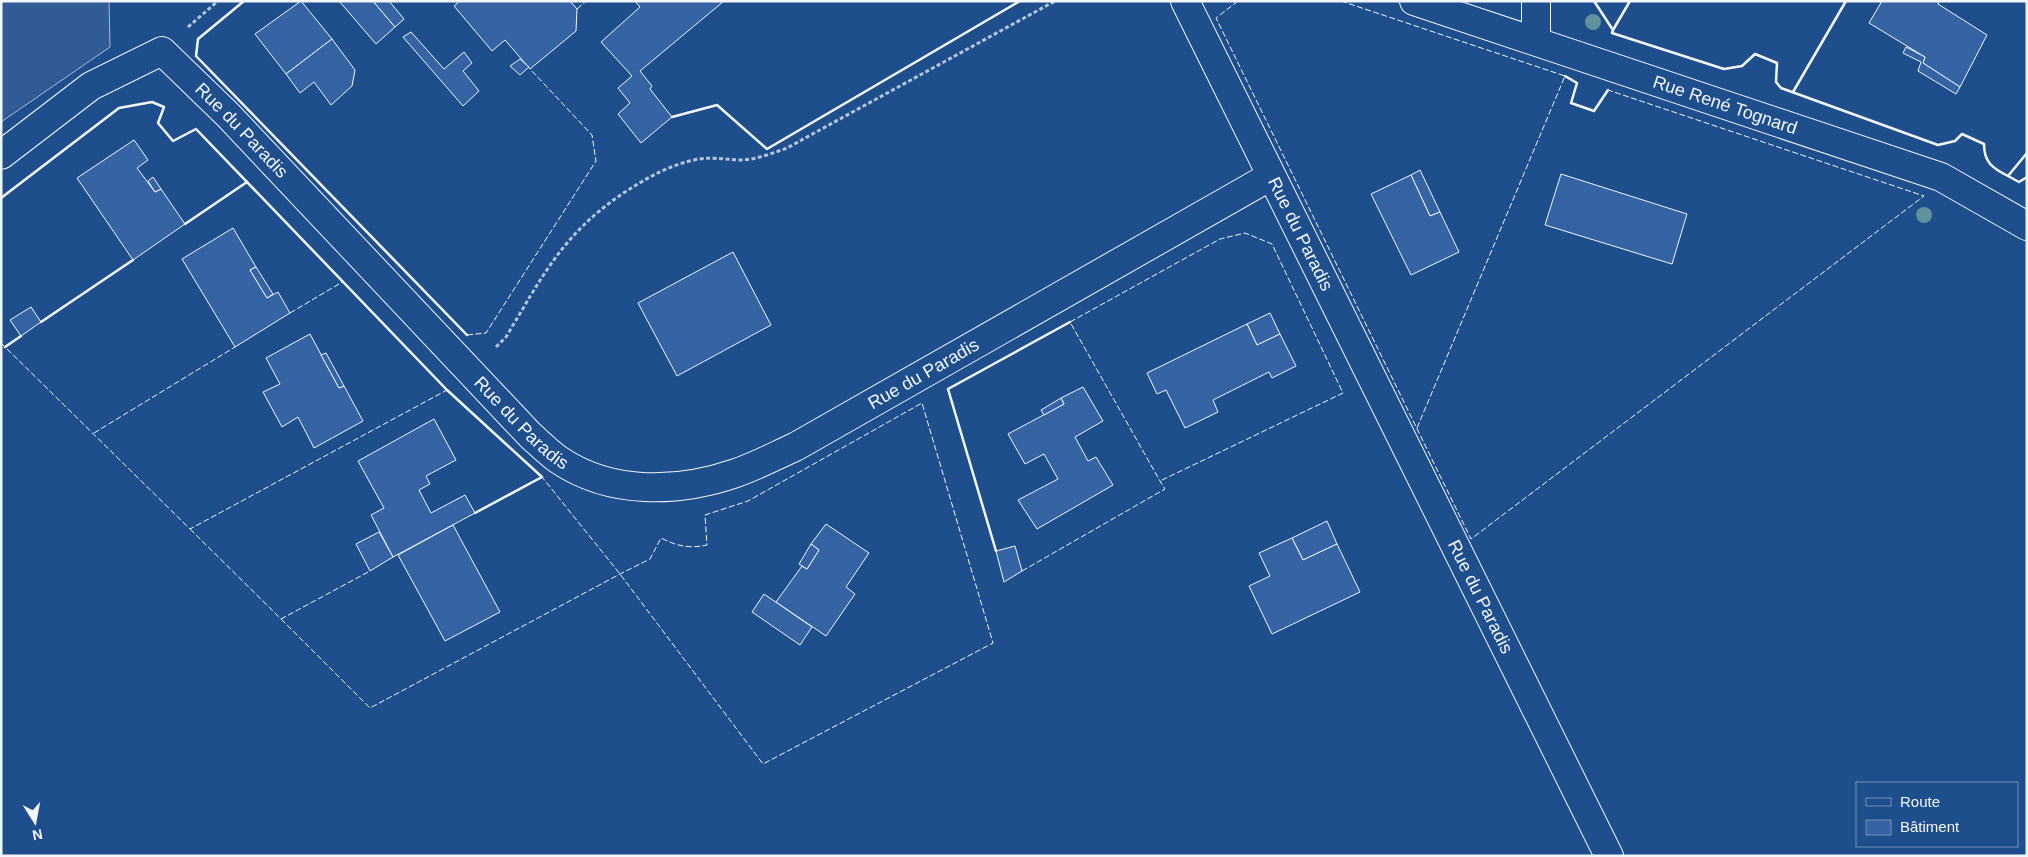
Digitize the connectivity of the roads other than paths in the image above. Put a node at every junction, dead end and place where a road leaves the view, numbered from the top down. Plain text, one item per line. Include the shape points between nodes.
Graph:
1 (1185, 1) edge
2 (1414, 1) edge
3 (1536, 1) edge
4 (1536, 40) junction
5 (1, 155) edge
6 (1271, 176) junction
7 (2027, 226) edge
8 (1610, 856) edge

1 - 6 street
2 - 4 street, Rue René Tognard
3 - 4 street
4 - 7 street, Rue René Tognard via 1941,177
5 - 6 street, Rue du Paradis via 90,86 162,51 228,115 530,435 559,460 598,480 643,488 695,484 736,473 795,447
6 - 8 street, Rue du Paradis

